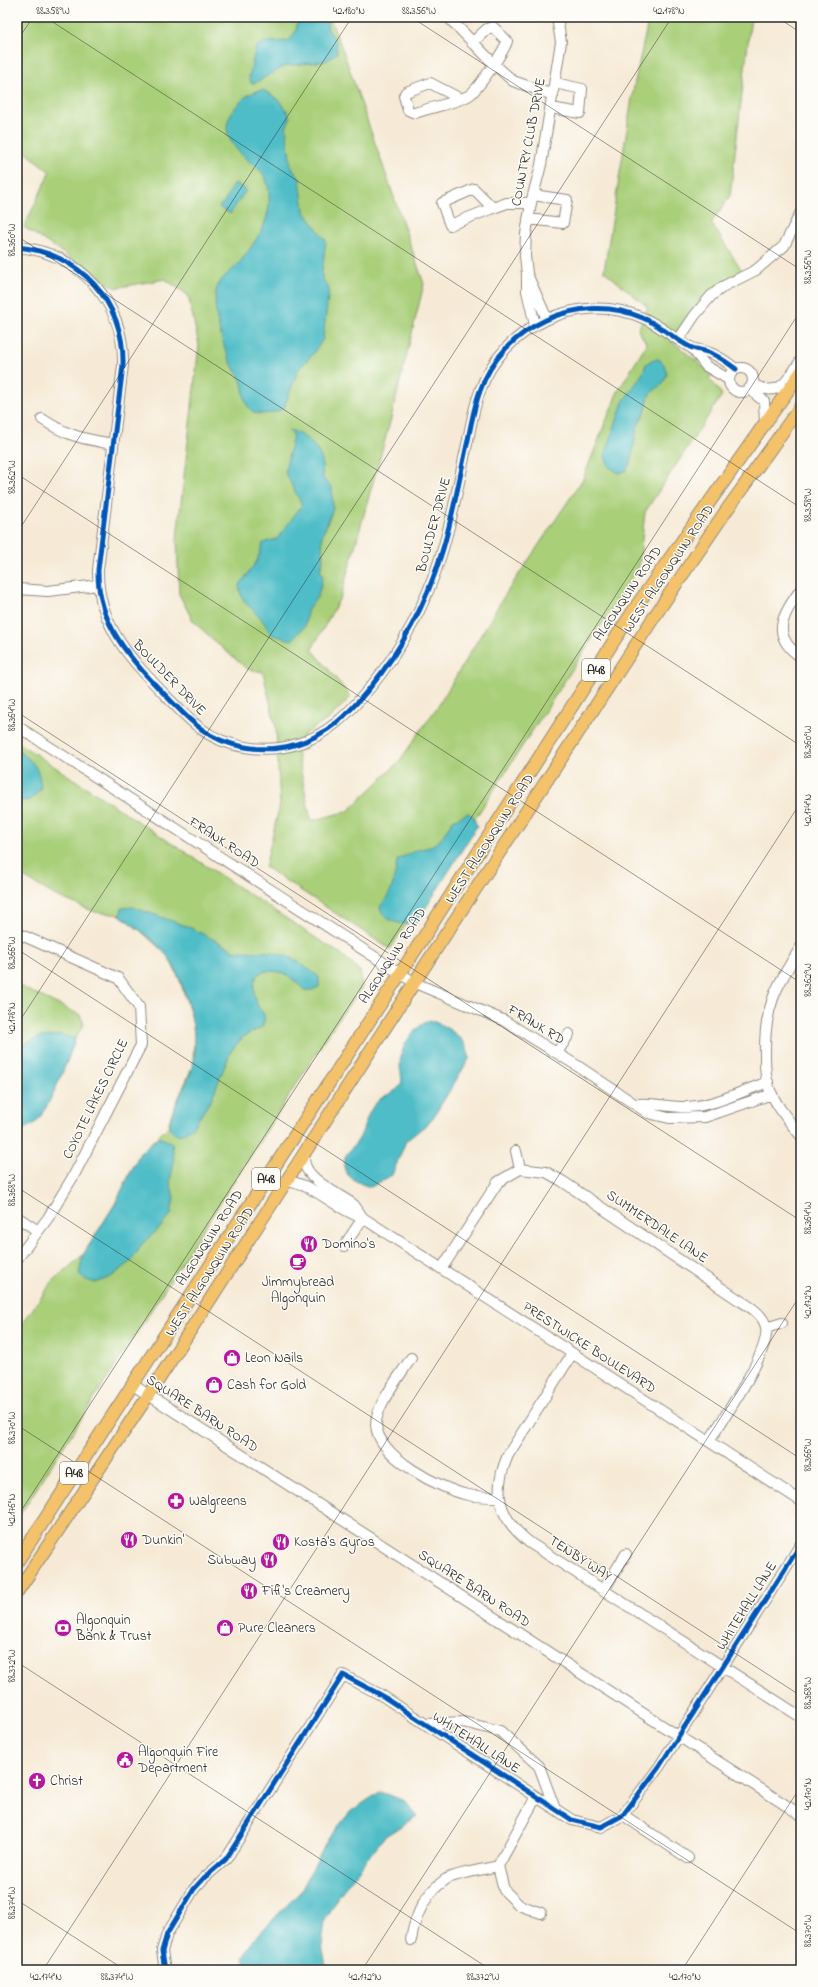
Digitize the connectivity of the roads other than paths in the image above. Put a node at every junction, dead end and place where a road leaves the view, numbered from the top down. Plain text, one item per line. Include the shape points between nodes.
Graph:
1 (448, 17) edge
2 (557, 17) edge
3 (472, 42) junction
4 (494, 64) junction
5 (555, 83) junction
6 (553, 95) junction
7 (459, 98) junction
8 (551, 108) junction
9 (532, 199) junction
10 (493, 208) junction
11 (801, 212) edge
12 (528, 219) junction
13 (17, 247) edge
14 (527, 274) junction
15 (547, 319) junction
16 (535, 324) junction
17 (679, 339) junction
18 (691, 347) junction
19 (801, 360) edge
20 (736, 369) junction
21 (801, 372) edge
22 (728, 380) junction
23 (751, 387) junction
24 (801, 406) edge
25 (42, 420) dead end
26 (765, 424) junction
27 (113, 444) junction
28 (98, 585) junction
29 (17, 589) edge
30 (801, 589) edge
31 (801, 657) edge
32 (17, 726) edge
33 (17, 933) edge
34 (801, 947) edge
35 (400, 974) junction
36 (415, 983) junction
37 (569, 1034) dead end
38 (557, 1053) junction
39 (768, 1082) junction
40 (772, 1094) junction
41 (637, 1104) junction
42 (801, 1136) edge
43 (516, 1151) dead end
44 (305, 1152) junction
45 (520, 1169) junction
46 (286, 1182) junction
47 (17, 1217) edge
48 (363, 1218) junction
49 (38, 1231) junction
50 (344, 1246) dead end
51 (17, 1259) edge
52 (442, 1268) junction
53 (782, 1323) dead end
54 (766, 1328) junction
55 (572, 1354) junction
56 (411, 1358) dead end
57 (133, 1385) junction
58 (148, 1395) junction
59 (709, 1441) junction
60 (499, 1497) junction
61 (801, 1501) edge
62 (801, 1544) edge
63 (626, 1554) dead end
64 (17, 1562) edge
65 (602, 1590) junction
66 (17, 1592) edge
67 (723, 1668) junction
68 (801, 1717) edge
69 (426, 1724) junction
70 (679, 1735) junction
71 (536, 1797) junction
72 (554, 1809) junction
73 (623, 1814) junction
74 (801, 1816) edge
75 (688, 1858) dead end
76 (498, 1866) junction
77 (541, 1913) dead end
78 (411, 1940) dead end
79 (165, 1970) edge

1 - 3 street
2 - 5 street, COUNTRY CLUB DRIVE via 561,42
3 - 4 street
3 - 4 street via 493,27 501,33 507,41 506,47
4 - 6 street via 513,81
4 - 7 street via 469,95
5 - 6 street, COUNTRY CLUB DRIVE
5 - 8 street via 582,89 580,113
6 - 8 street, COUNTRY CLUB DRIVE
7 - 7 street via 415,113 408,110 404,96 406,92 430,83
8 - 9 street, COUNTRY CLUB DRIVE
9 - 10 street
9 - 12 street, COUNTRY CLUB DRIVE
9 - 12 street via 567,200 563,223
10 - 10 street via 474,189 442,203 450,225
11 - 17 street via 784,246 756,270 724,286 712,296
12 - 14 street, COUNTRY CLUB DRIVE via 525,256
13 - 27 street, BOULDER DRIVE via 64,259 95,284 110,306 118,325 123,352
14 - 15 street, COUNTRY CLUB DRIVE
14 - 16 street, COUNTRY CLUB DRIVE via 526,291
15 - 16 street, BOULDER DRIVE
15 - 17 street, BOULDER DRIVE via 574,311 613,310 645,318
16 - 28 street, BOULDER DRIVE via 502,352 480,389 444,546 430,586 412,624 391,659 363,696 344,717 322,734 295,745 268,749 229,743 201,729 123,649 110,628
17 - 18 street, BOULDER DRIVE
18 - 20 street, BOULDER DRIVE via 711,353
18 - 22 street, BOULDER DRIVE via 706,366
19 - 23 street, BOULDER DRIVE via 787,381 778,389
20 - 22 street
20 - 23 street, BOULDER DRIVE via 744,368 750,373
21 - 26 main road, ALGONQUIN ROAD / A48
22 - 23 street, BOULDER DRIVE via 736,392 743,392
23 - 26 street, BOULDER DRIVE via 766,406
24 - 36 main road, WEST ALGONQUIN ROAD / A48 via 660,608
25 - 27 street via 60,431 88,440
26 - 35 main road, ALGONQUIN ROAD / A48 via 637,605
27 - 28 street, BOULDER DRIVE via 99,550
28 - 29 street via 48,591
30 - 31 street via 786,611 782,633 785,643
32 - 35 street, FRANK ROAD
33 - 49 street, COYOTE LAKES CIRCLE via 118,978 139,1007 141,1045 74,1175
34 - 39 street via 779,983 770,1004 764,1037
35 - 36 street, FRANK ROAD
35 - 57 main road, ALGONQUIN ROAD / A48
36 - 38 street, FRANK RD via 503,1020
36 - 44 main road, WEST ALGONQUIN ROAD / A48
37 - 38 street
38 - 41 street, FRANK RD
39 - 40 street
39 - 41 street, FRANK RD via 696,1106 672,1107 649,1102
40 - 41 street, FRANK RD via 705,1118 658,1116 648,1113
40 - 42 street
43 - 45 street
44 - 46 main road, WEST ALGONQUIN ROAD / A48
44 - 48 street, PRESTWICKE BOULEVARD via 302,1160 311,1176 355,1207
45 - 52 street via 498,1182
45 - 54 street, SUMMERDALE LANE via 546,1172 562,1181 757,1313
46 - 48 street, PRESTWICKE BOULEVARD via 306,1185 351,1214
46 - 58 main road, WEST ALGONQUIN ROAD / A48
47 - 49 street
48 - 50 street
48 - 52 street, PRESTWICKE BOULEVARD
49 - 51 street, COYOTE LAKES CIRCLE
52 - 55 street, PRESTWICKE BOULEVARD
53 - 54 street
54 - 59 street via 759,1359
55 - 59 street, PRESTWICKE BOULEVARD
55 - 60 street, TENBY WAY via 508,1455 502,1469
56 - 60 street via 380,1407 377,1429 381,1442 397,1458 446,1488 476,1497
57 - 58 street, SQUARE BARN ROAD
57 - 64 main road, ALGONQUIN ROAD / A48
58 - 66 main road, A48
58 - 70 street, SQUARE BARN ROAD
59 - 61 street, PRESTWICKE BOULEVARD
60 - 65 street, TENBY WAY via 506,1517 518,1534
62 - 67 street, WHITEHALL LANE
63 - 65 street
65 - 67 street, TENBY WAY
67 - 68 street, TENBY WAY
67 - 70 street, WHITEHALL LANE
69 - 71 street, WHITEHALL LANE
69 - 72 street, WHITEHALL LANE via 463,1722 500,1731 539,1766
69 - 79 street, WHITEHALL LANE via 381,1695 343,1675 226,1859 204,1878 180,1910 163,1944
70 - 73 street, WHITEHALL LANE via 659,1768
70 - 74 street, SQUARE BARN ROAD
71 - 72 street, WHITEHALL LANE
71 - 76 street
72 - 73 street, WHITEHALL LANE via 572,1820 601,1827
73 - 75 street
76 - 77 street via 504,1890 519,1905
76 - 78 street via 445,1879 424,1900 414,1922

